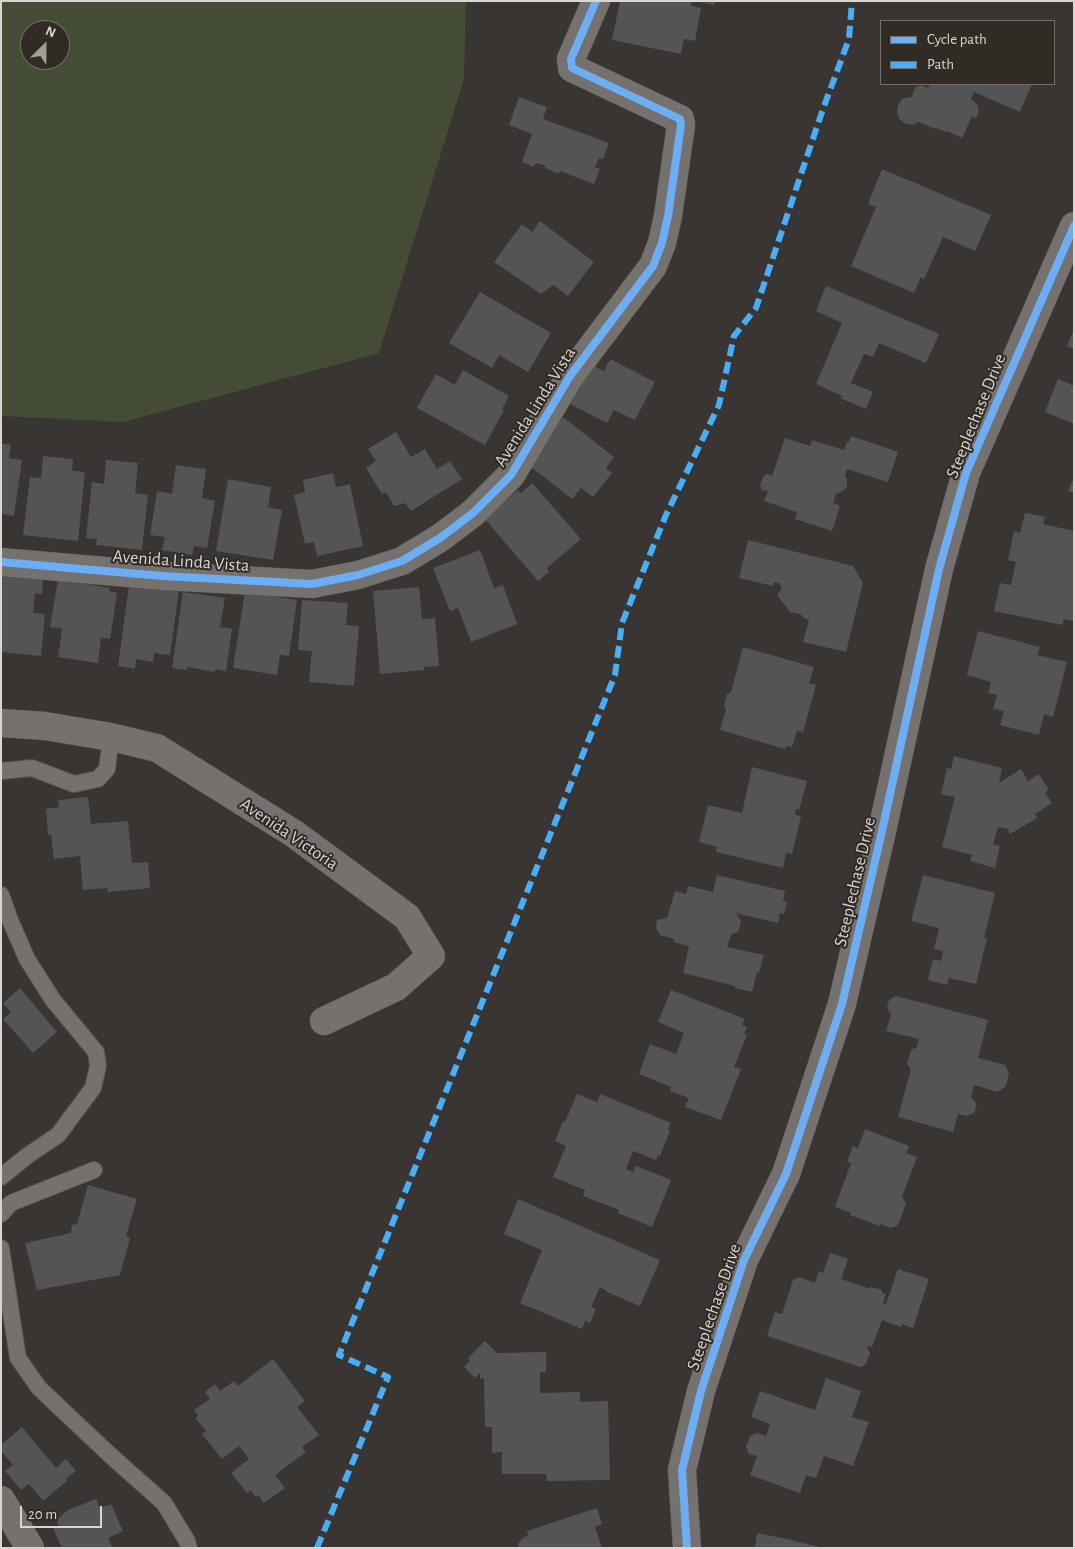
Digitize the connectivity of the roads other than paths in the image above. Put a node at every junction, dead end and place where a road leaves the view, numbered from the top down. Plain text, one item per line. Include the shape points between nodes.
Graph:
1 (596, 1) edge
2 (1074, 226) edge
3 (1, 562) edge
4 (1, 723) edge
5 (112, 738) junction
6 (1, 771) edge
7 (1, 895) edge
8 (324, 1021) dead end
9 (94, 1170) dead end
10 (1, 1177) edge
11 (1, 1214) edge
12 (1, 1248) edge
13 (1, 1500) edge
14 (30, 1548) edge
15 (188, 1548) edge
16 (687, 1548) edge

1 - 3 street, Avenida Linda Vista via 571,59 572,68 680,119 682,125 662,243 653,266 570,376 511,475 473,513 440,538 402,560 358,575 312,584 163,576
2 - 16 street, Steeplechase Drive via 966,473 939,569 842,1004 786,1174 744,1260 701,1391 682,1470
4 - 5 street, Avenida Victoria via 45,726
5 - 6 lane via 107,770 98,779 74,784 32,768
5 - 8 street, Avenida Victoria via 157,748 293,833 407,917 431,956 396,987
7 - 10 lane via 27,959 53,1000 96,1052 98,1066 93,1088 58,1135
9 - 11 lane via 11,1203
12 - 15 lane via 18,1358 39,1388 164,1502
13 - 14 street

